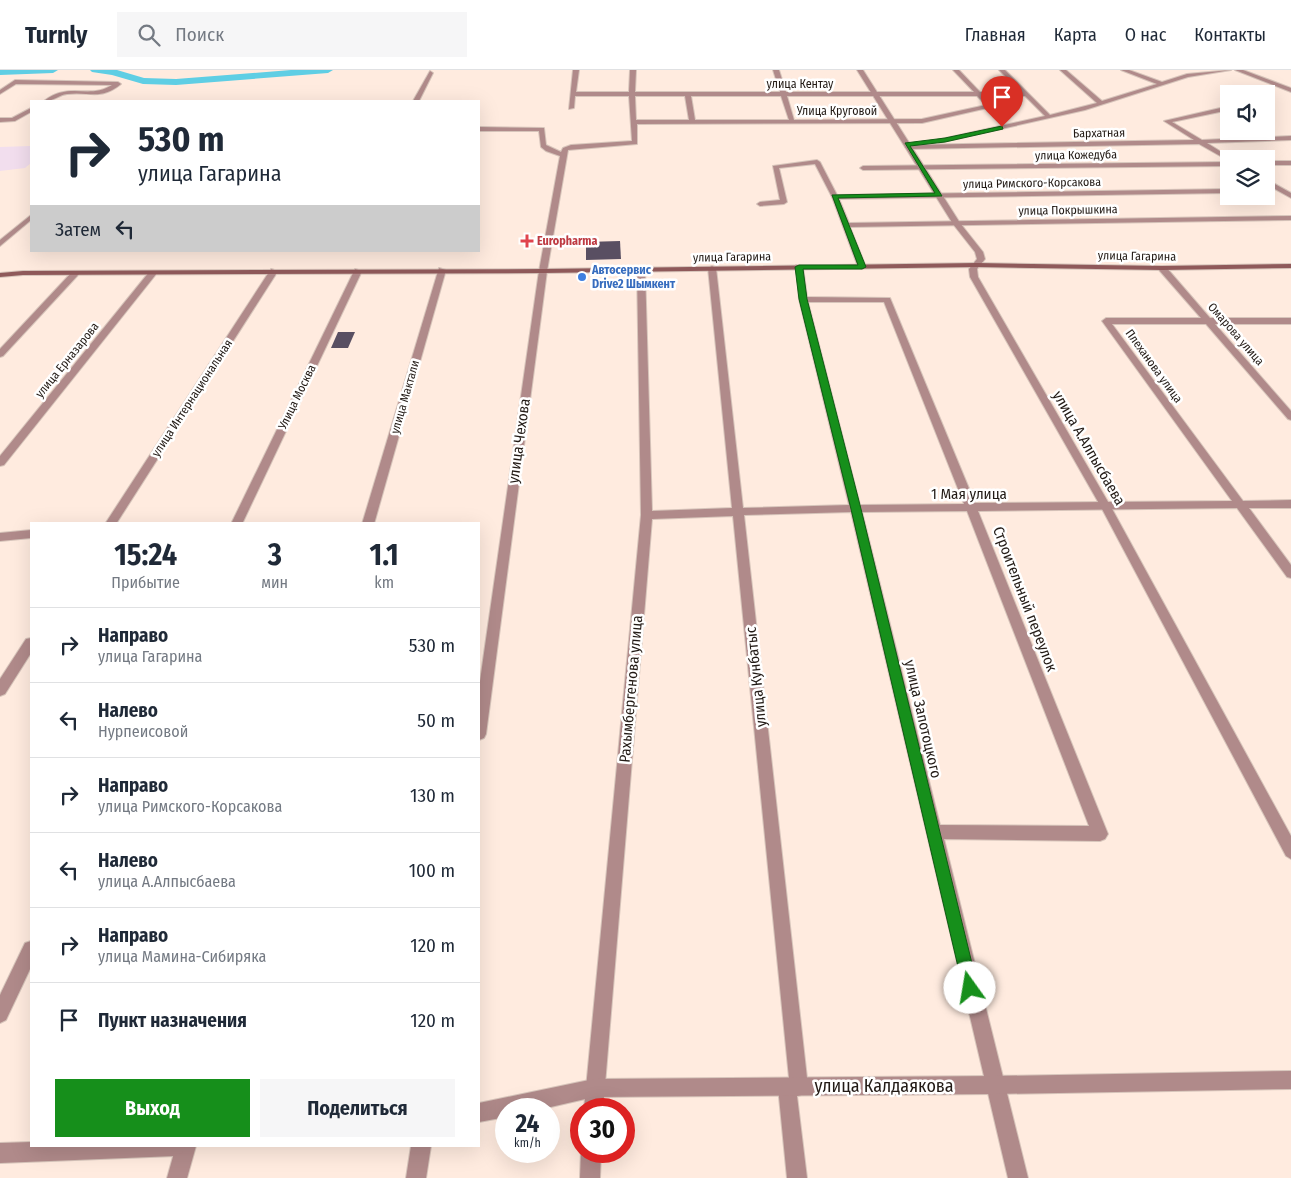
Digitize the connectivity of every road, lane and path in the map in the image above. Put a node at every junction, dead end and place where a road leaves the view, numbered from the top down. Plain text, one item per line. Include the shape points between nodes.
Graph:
1 (576, 70) edge
2 (633, 70) edge
3 (776, 70) edge
4 (860, 70) edge
5 (956, 70) edge
6 (1002, 70) edge
7 (1063, 70) edge
8 (1124, 70) edge
9 (1228, 70) edge
10 (1238, 70) edge
11 (430, 72) dead end
12 (1162, 84) junction
13 (1291, 90) edge
14 (0, 92) edge
15 (573, 94) junction
16 (688, 94) junction
17 (784, 94) junction
18 (875, 94) junction
19 (979, 94) junction
20 (1026, 94) junction
21 (632, 95) junction
22 (48, 100) edge
23 (416, 100) edge
24 (1101, 103) junction
25 (571, 108) dead end
26 (1220, 110) edge
27 (30, 111) edge
28 (1049, 117) junction
29 (0, 120) edge
30 (634, 122) junction
31 (692, 122) junction
32 (792, 122) junction
33 (892, 122) junction
34 (480, 128) edge
35 (1291, 138) edge
36 (1201, 142) junction
37 (907, 146) junction
38 (564, 152) junction
39 (1220, 154) edge
40 (1275, 163) edge
41 (1291, 163) edge
42 (1220, 164) edge
43 (863, 168) dead end
44 (923, 168) junction
45 (1275, 186) edge
46 (1275, 190) edge
47 (1281, 190) junction
48 (1291, 190) edge
49 (1220, 191) edge
50 (940, 195) junction
51 (1291, 196) edge
52 (835, 197) junction
53 (760, 204) dead end
54 (30, 218) edge
55 (1291, 218) edge
56 (957, 224) junction
57 (846, 225) junction
58 (0, 244) edge
59 (976, 265) junction
60 (1291, 266) edge
61 (799, 267) junction
62 (862, 267) junction
63 (712, 268) junction
64 (1162, 268) junction
65 (641, 269) junction
66 (442, 270) junction
67 (358, 271) junction
68 (543, 271) junction
69 (274, 272) junction
70 (153, 273) junction
71 (76, 274) junction
72 (0, 276) edge
73 (803, 299) junction
74 (1291, 320) edge
75 (1208, 321) junction
76 (0, 354) edge
77 (1291, 417) edge
78 (0, 463) edge
79 (1291, 504) edge
80 (1241, 505) junction
81 (972, 508) junction
82 (1106, 508) junction
83 (856, 509) junction
84 (739, 512) junction
85 (647, 515) junction
86 (111, 522) edge
87 (237, 522) edge
88 (369, 522) edge
89 (30, 534) edge
90 (0, 537) edge
91 (1291, 574) edge
92 (30, 645) edge
93 (0, 690) edge
94 (480, 727) edge
95 (933, 832) junction
96 (1291, 851) edge
97 (30, 951) edge
98 (0, 1014) edge
99 (1291, 1080) edge
100 (994, 1085) junction
101 (793, 1087) junction
102 (594, 1088) junction
103 (594, 1098) edge
104 (480, 1112) edge
105 (153, 1147) edge
106 (186, 1147) edge
107 (420, 1147) edge
108 (0, 1154) edge
109 (591, 1163) edge
110 (177, 1178) edge
111 (416, 1178) edge
112 (590, 1178) edge
113 (797, 1178) edge
114 (1018, 1178) edge

1 - 15 street
2 - 21 street
3 - 17 street
4 - 18 street, улица А.Алпысбаева
5 - 19 street
6 - 20 street
7 - 24 street
8 - 12 street
9 - 12 street via 1187,76
10 - 13 street
11 - 23 street
12 - 24 street
14 - 22 street via 15,82 118,84 103,93 64,92
15 - 21 street, улица Кентау
15 - 25 street
16 - 17 street, улица Кентау
16 - 21 street, улица Кентау
16 - 31 street
17 - 18 street, улица Кентау
17 - 32 street
18 - 19 street, улица Кентау
18 - 33 street, улица А.Алпысбаева
19 - 20 street, улица Кентау
19 - 33 street, Улица Круговой via 990,106 922,120
20 - 28 street
21 - 30 street
24 - 28 street
26 - 36 street via 1167,121
27 - 29 street via 13,120
28 - 37 street
30 - 31 street, Улица Круговой
30 - 38 street via 635,143 578,146
31 - 32 street, Улица Круговой
32 - 33 street, Улица Круговой
33 - 37 street, улица А.Алпысбаева
34 - 38 street via 542,129 543,146
35 - 36 street, Бархатная
36 - 37 street, Бархатная
36 - 39 street
37 - 44 street, улица А.Алпысбаева
38 - 68 street, улица Чехова
40 - 41 street
42 - 44 street, улица Кожедуба
43 - 44 street, улица Кожедуба
44 - 50 street, улица А.Алпысбаева
45 - 47 street
46 - 47 street
47 - 48 street
47 - 51 street
49 - 50 street, улица Римского-Корсакова
50 - 52 street, улица Римского-Корсакова
50 - 56 street, улица А.Алпысбаева
52 - 53 street via 817,162 775,167 784,202
52 - 57 street
54 - 58 street
55 - 56 street, улица Покрышкина
56 - 57 street, улица Покрышкина
56 - 59 street, улица А.Алпысбаева via 979,252 982,259
57 - 62 street
59 - 62 main road, улица Гагарина
59 - 64 main road, улица Гагарина
59 - 82 street, улица А.Алпысбаева via 974,277
60 - 64 main road, улица Гагарина
61 - 62 main road, улица Гагарина
61 - 63 main road, улица Гагарина
61 - 73 street, улица Запотоцкого
63 - 65 main road, улица Гагарина
63 - 84 street, улица Кунбатыс
64 - 75 street, Омарова улица
65 - 68 main road, улица Гагарина
65 - 85 street, Рахымбергенова улица
66 - 67 main road, улица Гагарина
66 - 68 main road, улица Гагарина
66 - 88 street, улица Мактали
67 - 69 main road, улица Гагарина
67 - 87 street, Улица Москва
68 - 94 street, улица Чехова
69 - 70 main road, улица Гагарина
69 - 86 street, улица Интернациональная
70 - 71 main road, улица Гагарина
70 - 78 street, улица Ерназарова
71 - 72 main road, улица Гагарина
71 - 76 street
73 - 81 street, Строительный переулок via 887,300
73 - 83 street, улица Запотоцкого
74 - 75 street, Плеханова улица
75 - 77 street, Омарова улица
75 - 80 street, Плеханова улица via 1106,321
79 - 80 street, 1 Мая улица
80 - 82 street, 1 Мая улица
80 - 91 street, Плеханова улица
81 - 82 street, 1 Мая улица
81 - 83 street, 1 Мая улица
81 - 95 street, Строительный переулок via 1100,834
82 - 96 street, улица А.Алпысбаева
83 - 84 street, 1 Мая улица
83 - 95 street, улица Запотоцкого
84 - 85 street, 1 Мая улица
84 - 101 street, улица Кунбатыс
85 - 102 street, Рахымбергенова улица
89 - 90 street
92 - 93 street
95 - 100 street, улица Запотоцкого
97 - 98 street
99 - 100 street, улица Калдаякова
100 - 101 street, улица Калдаякова
100 - 114 street, улица Запотоцкого
101 - 102 street, улица Калдаякова
101 - 113 street, улица Кунбатыс
102 - 103 street, Рахымбергенова улица
102 - 104 street, улица Калдаякова
105 - 108 street
106 - 110 street
107 - 111 street
109 - 112 street

